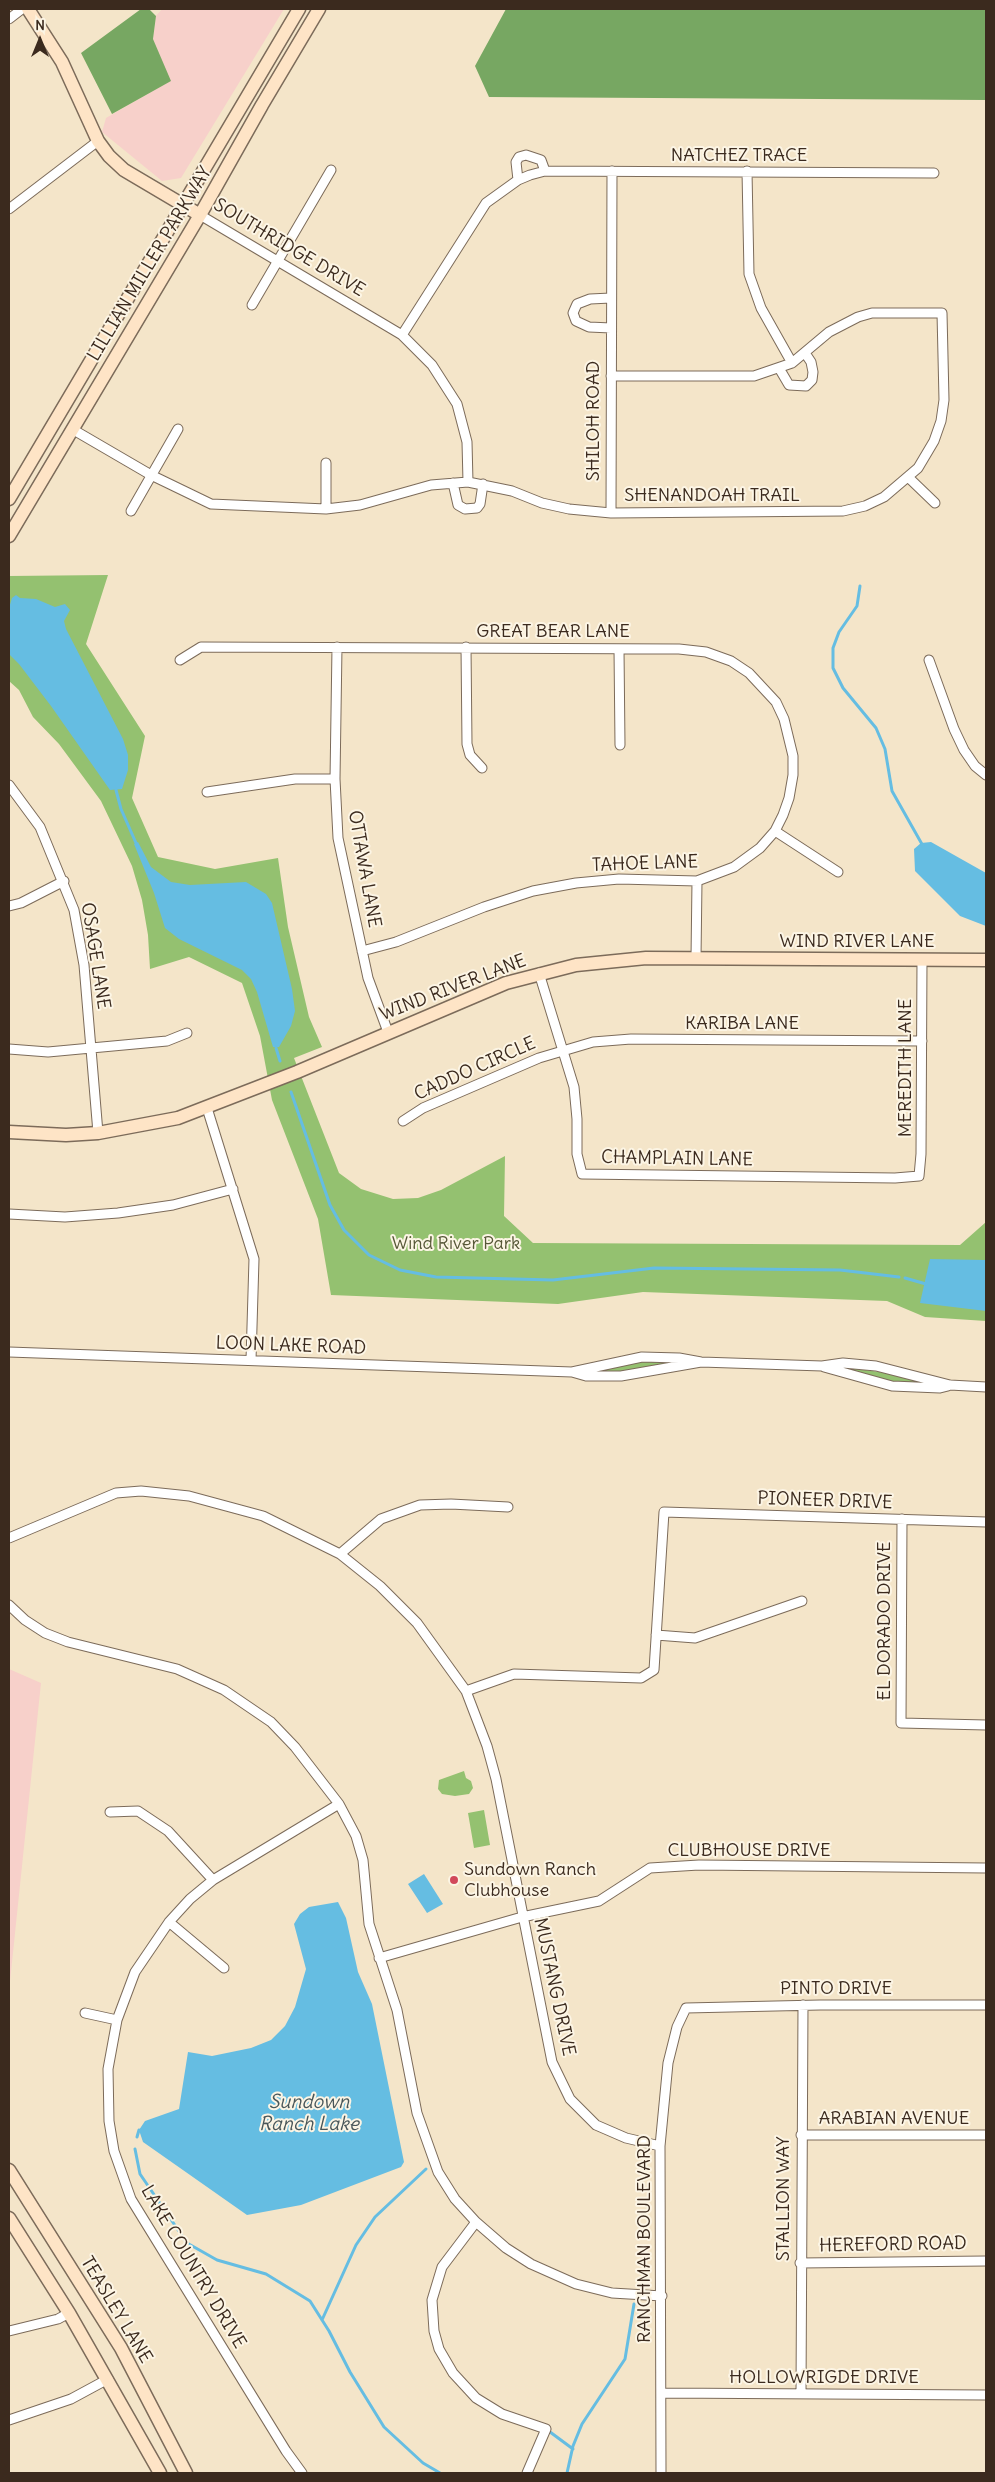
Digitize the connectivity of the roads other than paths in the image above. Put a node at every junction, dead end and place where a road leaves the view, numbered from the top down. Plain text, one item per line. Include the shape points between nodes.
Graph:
1 (22, 9) edge
2 (28, 9) edge
3 (299, 9) edge
4 (315, 10) edge
5 (9, 19) edge
6 (98, 141) junction
7 (331, 170) dead end
8 (545, 172) junction
9 (612, 172) junction
10 (747, 172) junction
11 (934, 173) dead end
12 (518, 180) junction
13 (183, 204) junction
14 (9, 209) edge
15 (200, 215) junction
16 (277, 262) junction
17 (611, 298) junction
18 (252, 305) dead end
19 (611, 328) junction
20 (402, 335) junction
21 (805, 353) junction
22 (792, 363) junction
23 (779, 368) junction
24 (611, 376) junction
25 (72, 429) junction
26 (178, 429) dead end
27 (326, 463) dead end
28 (151, 475) junction
29 (908, 477) junction
30 (468, 482) junction
31 (453, 483) junction
32 (483, 484) junction
33 (9, 499) edge
34 (935, 503) dead end
35 (326, 510) junction
36 (131, 511) dead end
37 (611, 513) junction
38 (9, 536) edge
39 (337, 647) junction
40 (466, 648) junction
41 (619, 649) junction
42 (180, 660) dead end
43 (929, 660) dead end
44 (620, 745) dead end
45 (482, 768) dead end
46 (986, 775) edge
47 (336, 780) junction
48 (9, 785) edge
49 (207, 792) dead end
50 (774, 830) junction
51 (838, 872) dead end
52 (64, 881) junction
53 (697, 881) junction
54 (9, 906) edge
55 (362, 951) junction
56 (696, 958) junction
57 (922, 960) junction
58 (986, 960) edge
59 (539, 973) junction
60 (388, 1032) junction
61 (186, 1033) dead end
62 (922, 1041) junction
63 (91, 1048) junction
64 (9, 1049) edge
65 (562, 1050) junction
66 (207, 1108) junction
67 (403, 1121) dead end
68 (9, 1132) edge
69 (98, 1133) junction
70 (919, 1176) joint
71 (233, 1189) junction
72 (9, 1214) edge
73 (9, 1352) edge
74 (251, 1360) junction
75 (701, 1362) junction
76 (822, 1366) junction
77 (572, 1372) junction
78 (950, 1385) junction
79 (986, 1387) edge
80 (508, 1507) dead end
81 (902, 1519) junction
82 (986, 1522) edge
83 (9, 1538) edge
84 (340, 1554) junction
85 (802, 1601) dead end
86 (9, 1605) edge
87 (656, 1635) junction
88 (466, 1691) junction
89 (986, 1725) edge
90 (339, 1804) junction
91 (110, 1812) dead end
92 (986, 1868) edge
93 (212, 1880) junction
94 (522, 1917) junction
95 (169, 1922) junction
96 (379, 1958) junction
97 (224, 1968) dead end
98 (803, 2005) junction
99 (986, 2005) edge
100 (686, 2008) joint
101 (85, 2013) dead end
102 (117, 2020) junction
103 (801, 2135) junction
104 (986, 2135) edge
105 (660, 2146) junction
106 (9, 2170) edge
107 (9, 2218) edge
108 (476, 2222) junction
109 (986, 2261) edge
110 (800, 2263) junction
111 (662, 2296) junction
112 (70, 2313) junction
113 (9, 2331) edge
114 (108, 2379) junction
115 (662, 2393) junction
116 (800, 2393) junction
117 (986, 2395) edge
118 (9, 2420) edge
119 (160, 2473) edge
120 (186, 2473) edge
121 (302, 2473) edge
122 (527, 2473) edge
123 (661, 2473) edge

1 - 5 street
2 - 6 main road, SOUTHRIDGE DRIVE via 62,62
3 - 13 main road, LILLIAN MILLER PARKWAY
4 - 15 main road, LILLIAN MILLER PARKWAY
6 - 13 main road, SOUTHRIDGE DRIVE via 124,170
6 - 14 street
7 - 16 street
8 - 9 street, NATCHEZ TRACE
8 - 12 street, NATCHEZ TRACE
8 - 12 street via 540,160 526,155 519,157 516,162
9 - 10 street, NATCHEZ TRACE
9 - 17 street, SHILOH ROAD
10 - 11 street, NATCHEZ TRACE
10 - 22 street via 748,274 761,308
12 - 20 street, NATCHEZ TRACE via 486,202
13 - 15 main road, SOUTHRIDGE DRIVE
13 - 33 main road, LILLIAN MILLER PARKWAY
15 - 16 street, SOUTHRIDGE DRIVE
15 - 25 main road, LILLIAN MILLER PARKWAY
16 - 18 street
16 - 20 street, SOUTHRIDGE DRIVE
17 - 19 street, SHILOH ROAD
17 - 19 street via 590,299 577,304 573,312 576,321 588,327
19 - 24 street, SHILOH ROAD
20 - 30 street, SOUTHRIDGE DRIVE via 432,365 457,404 467,442
21 - 22 street
21 - 23 street via 813,372 812,380 806,386 789,385
21 - 29 street, SHENANDOAH TRAIL via 829,332 858,317 872,313 942,313 944,400 941,421 934,441 918,468
22 - 23 street
23 - 24 street via 754,376
24 - 37 street, SHILOH ROAD
25 - 28 street, SHENANDOAH TRAIL
25 - 38 main road, LILLIAN MILLER PARKWAY
26 - 28 street
27 - 35 street
28 - 35 street, SHENANDOAH TRAIL via 211,504
28 - 36 street
29 - 34 street
29 - 37 street, SHENANDOAH TRAIL via 884,498 843,511
30 - 31 street, SHENANDOAH TRAIL
30 - 32 street, SHENANDOAH TRAIL
31 - 32 street via 458,505 465,509 477,508 480,504
31 - 35 street, SHENANDOAH TRAIL
32 - 37 street, SHENANDOAH TRAIL via 569,510
39 - 40 street, GREAT BEAR LANE
39 - 42 street, GREAT BEAR LANE via 201,647
39 - 47 street, OTTAWA LANE
40 - 41 street, GREAT BEAR LANE
40 - 45 street via 467,744 470,755
41 - 44 street
41 - 50 street, GREAT BEAR LANE via 706,652 731,661 766,689 784,719 794,756 789,798
43 - 46 street via 964,750
47 - 49 street via 285,780
47 - 55 street, OTTAWA LANE via 338,838
48 - 52 street, OSAGE LANE via 40,827
50 - 51 street
50 - 53 street, TAHOE LANE via 749,858
52 - 54 street
52 - 63 street, OSAGE LANE via 74,910 84,966
53 - 55 street, TAHOE LANE via 619,879 533,891 396,942
53 - 56 street
55 - 60 street, OTTAWA LANE via 374,1000
56 - 57 main road, WIND RIVER LANE
56 - 59 main road, WIND RIVER LANE via 610,960
57 - 58 main road, WIND RIVER LANE
57 - 62 street, MEREDITH LANE
59 - 60 main road, WIND RIVER LANE via 471,996
59 - 65 street, CHAMPLAIN LANE
60 - 66 main road, WIND RIVER LANE
61 - 63 street via 167,1041
62 - 65 street, KARIBA LANE via 631,1039 593,1042
62 - 70 street, MEREDITH LANE
63 - 64 street via 48,1052
63 - 69 street, OSAGE LANE
65 - 67 street, CADDO CIRCLE via 423,1108
65 - 70 street, CHAMPLAIN LANE via 574,1087 577,1154 582,1174
66 - 69 main road, WIND RIVER LANE via 154,1123
66 - 71 street
68 - 69 main road, WIND RIVER LANE
71 - 72 street via 118,1213 65,1216
71 - 74 street via 254,1259
73 - 74 street, LOON LAKE ROAD
74 - 77 street, LOON LAKE ROAD
75 - 76 street, LOON LAKE ROAD
75 - 77 street, LOON LAKE ROAD via 621,1376 586,1376
75 - 77 street, LOON LAKE ROAD via 642,1357
76 - 78 street, LOON LAKE ROAD via 843,1363 876,1366
76 - 78 street, LOON LAKE ROAD via 892,1386 940,1388
78 - 79 street, LOON LAKE ROAD
80 - 84 street via 420,1505 381,1519
81 - 82 street, PIONEER DRIVE
81 - 87 street, PIONEER DRIVE via 664,1512
81 - 89 street, EL DORADO DRIVE via 901,1723
83 - 84 street, MUSTANG DRIVE via 116,1493 140,1491 189,1496 263,1516
84 - 88 street, MUSTANG DRIVE via 380,1586 418,1623
85 - 87 street via 695,1638
86 - 90 street via 24,1620 45,1633 68,1642 177,1669 224,1690 271,1722 313,1768
87 - 88 street via 654,1670 641,1678 514,1674
88 - 94 street, MUSTANG DRIVE via 496,1779
90 - 93 street, LAKE COUNTRY DRIVE
90 - 96 street via 356,1836 363,1860 369,1924
91 - 93 street via 138,1811 168,1831
92 - 94 street, CLUBHOUSE DRIVE via 699,1865 650,1868 599,1901
93 - 95 street, LAKE COUNTRY DRIVE
94 - 96 street, CLUBHOUSE DRIVE
94 - 105 street, MUSTANG DRIVE via 552,2062 570,2099 596,2125 626,2138
95 - 97 street
95 - 102 street, LAKE COUNTRY DRIVE via 135,1972
96 - 108 street via 397,2010 417,2114 428,2148 455,2199
98 - 99 street, PINTO DRIVE
98 - 100 street, PINTO DRIVE
98 - 103 street, STALLION WAY
100 - 105 street, RANCHMAN BOULEVARD via 676,2027 668,2063
101 - 102 street
102 - 121 street, LAKE COUNTRY DRIVE via 108,2069 109,2121 114,2150 131,2199
103 - 104 street, ARABIAN AVENUE
103 - 110 street, STALLION WAY
105 - 111 street, RANCHMAN BOULEVARD
106 - 120 main road, TEASLEY LANE via 121,2348
107 - 112 main road
108 - 111 street via 531,2264 576,2284 612,2293
108 - 122 street via 442,2267 432,2300 434,2331 439,2349 453,2373 476,2398 502,2414 546,2429
109 - 110 street, HEREFORD ROAD
110 - 116 street, STALLION WAY
111 - 115 street, RANCHMAN BOULEVARD
112 - 113 street
112 - 114 main road
114 - 118 street via 71,2399
114 - 119 main road
115 - 116 street, HOLLOWRIGDE DRIVE
115 - 123 street, RANCHMAN BOULEVARD
116 - 117 street, HOLLOWRIGDE DRIVE

